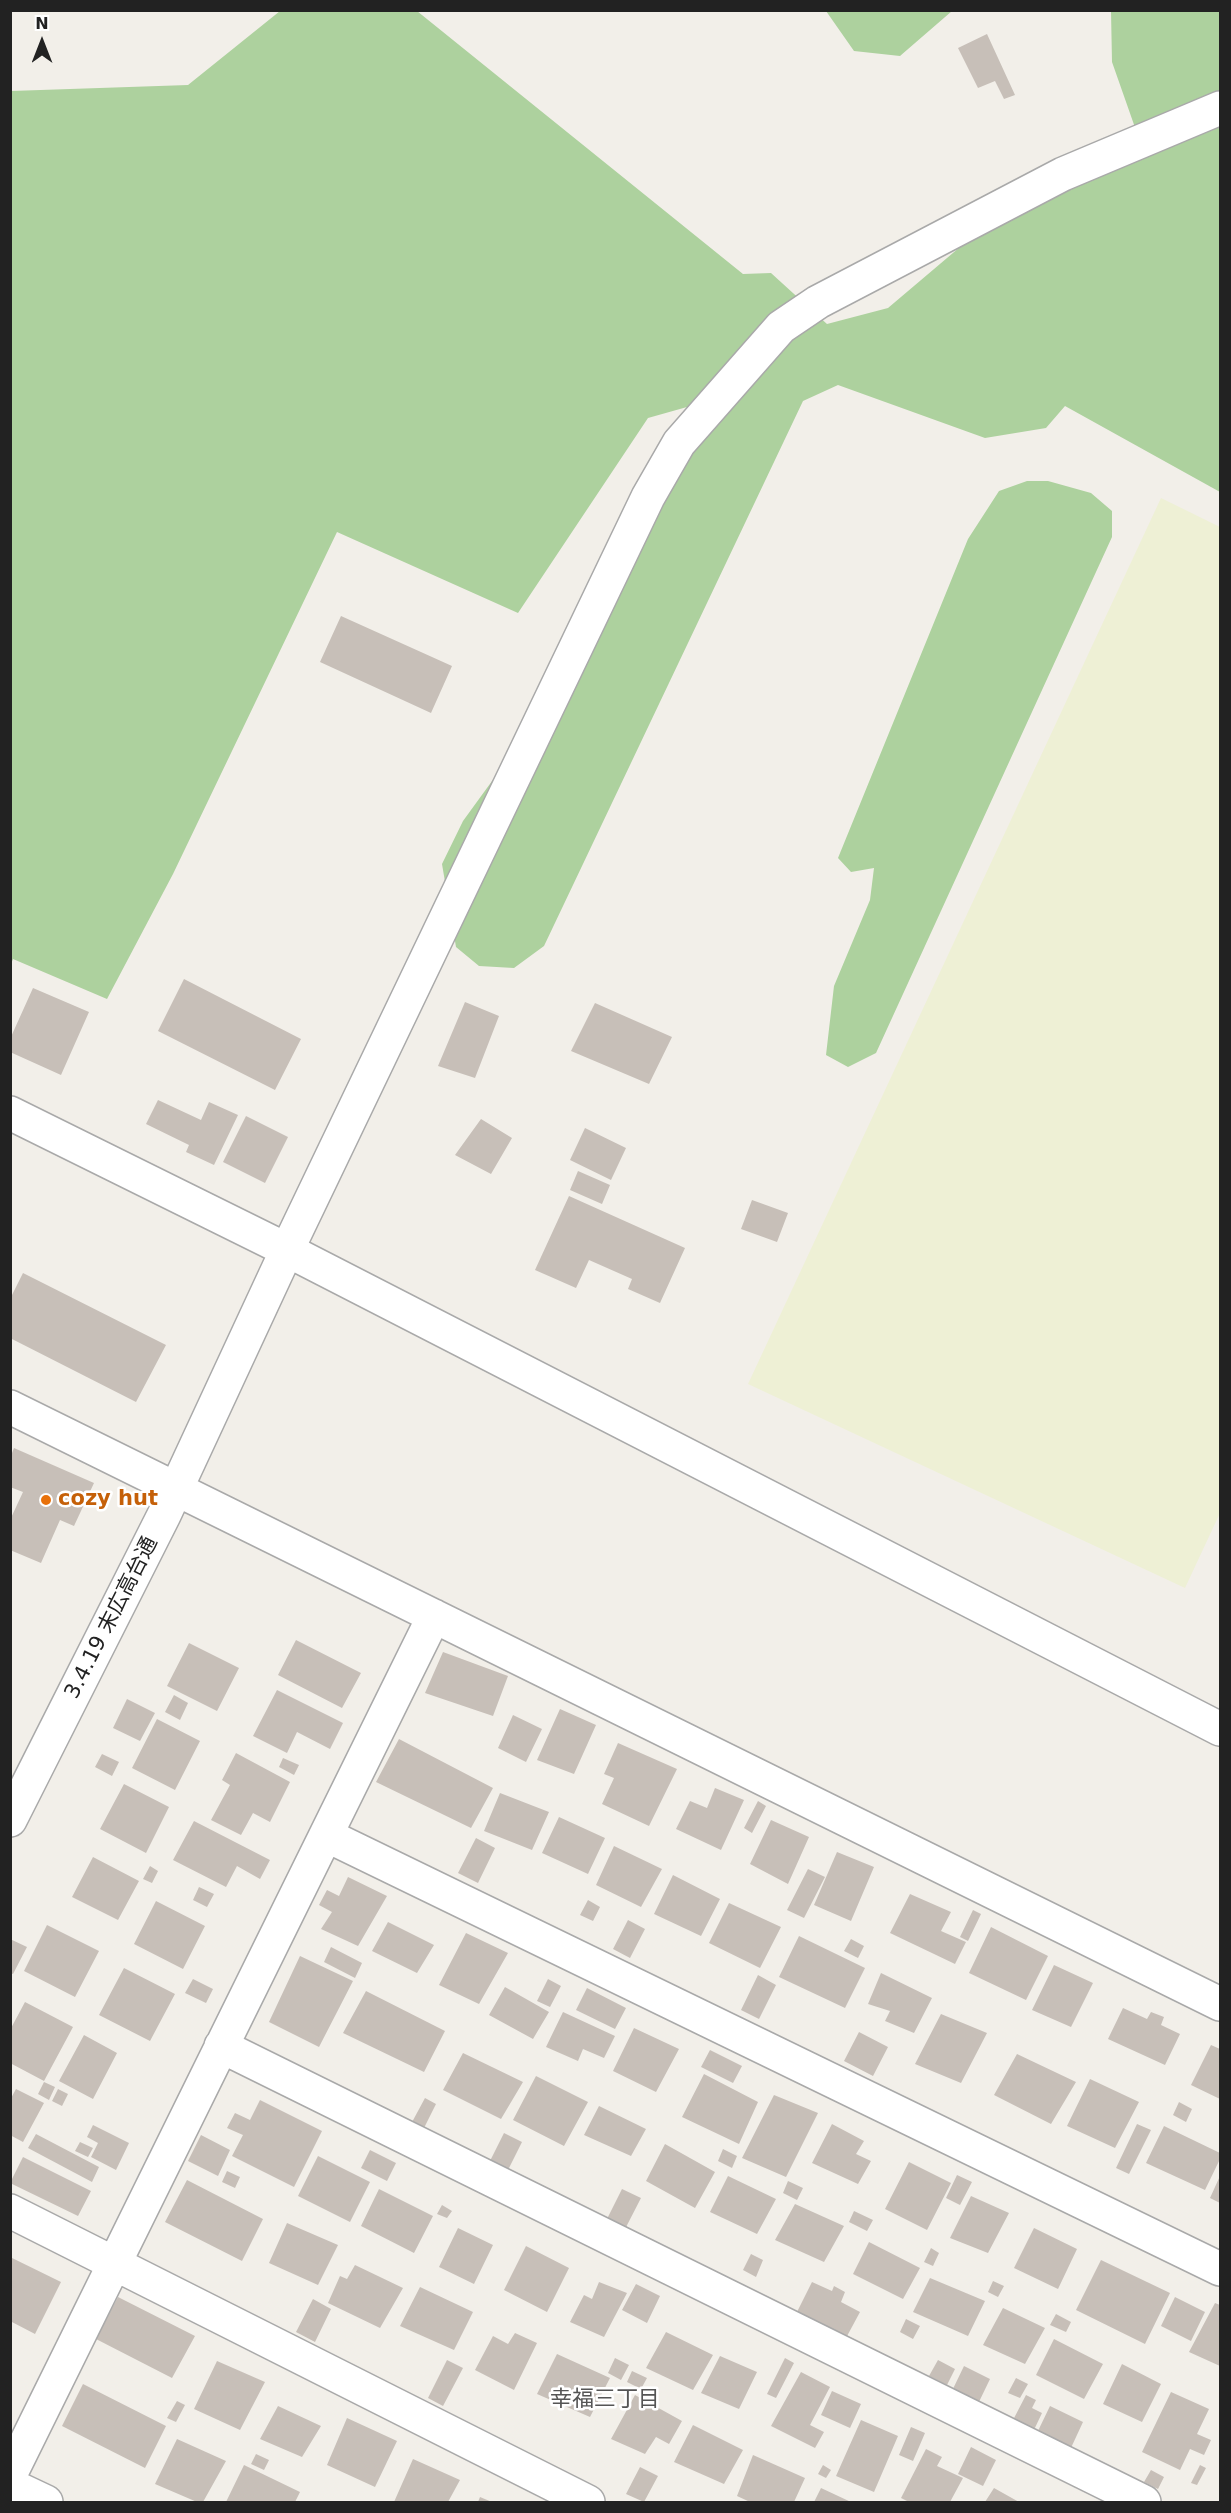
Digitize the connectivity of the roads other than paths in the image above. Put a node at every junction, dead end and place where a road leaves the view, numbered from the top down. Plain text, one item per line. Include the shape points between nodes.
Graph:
1 (1221, 108) edge
2 (10, 1113) edge
3 (287, 1250) junction
4 (10, 1407) edge
5 (176, 1489) junction
6 (434, 1616) junction
7 (1221, 1729) edge
8 (10, 1820) edge
9 (326, 1835) junction
10 (1221, 2004) edge
11 (221, 2046) junction
12 (10, 2211) edge
13 (114, 2263) junction
14 (1221, 2269) edge
15 (10, 2475) edge
16 (10, 2484) edge
17 (46, 2502) edge
18 (588, 2502) edge
19 (1144, 2502) edge

1 - 3 street, 3.4.19 末広高台通 via 1063,174 818,302 781,327 679,443 648,497
2 - 3 street
3 - 5 street, 3.4.19 末広高台通
3 - 7 street
4 - 5 street
5 - 6 street
5 - 8 street, 3.4.19 末広高台通
6 - 9 street
6 - 10 street
9 - 11 street
9 - 14 street
11 - 13 street
11 - 19 street
12 - 13 street
13 - 15 street
13 - 18 street
16 - 17 street

